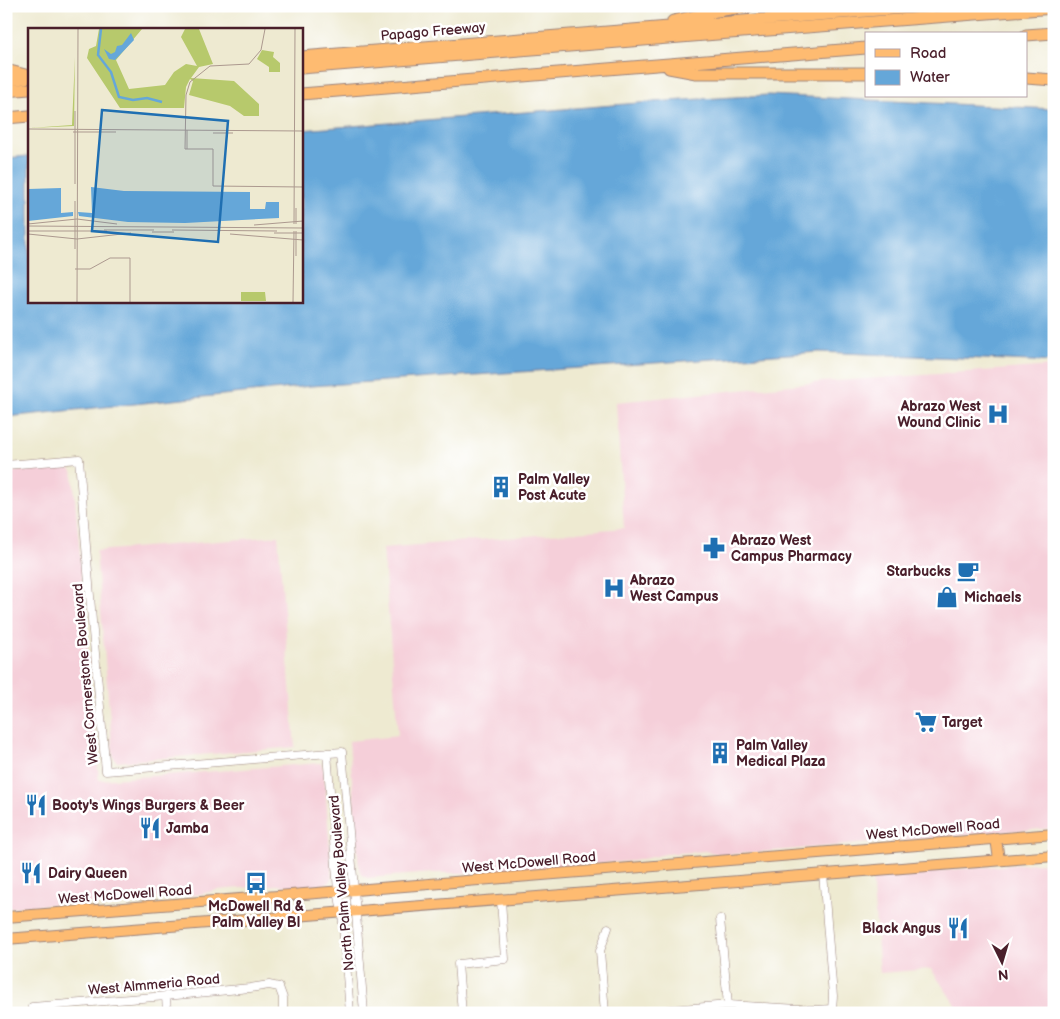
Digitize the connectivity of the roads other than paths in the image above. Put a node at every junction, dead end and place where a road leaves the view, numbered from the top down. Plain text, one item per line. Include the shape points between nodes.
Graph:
1 (749, 6) edge
2 (927, 6) edge
3 (1054, 8) edge
4 (634, 30) junction
5 (1054, 32) edge
6 (1028, 35) edge
7 (865, 48) edge
8 (302, 57) edge
9 (652, 65) junction
10 (302, 68) edge
11 (6, 70) edge
12 (865, 73) edge
13 (28, 77) edge
14 (28, 77) edge
15 (1028, 78) edge
16 (6, 80) edge
17 (1054, 80) edge
18 (28, 89) edge
19 (6, 91) edge
20 (302, 94) edge
21 (28, 116) edge
22 (6, 118) edge
23 (6, 465) edge
24 (342, 752) joint
25 (327, 753) junction
26 (1054, 834) edge
27 (996, 838) junction
28 (1054, 856) edge
29 (999, 860) junction
30 (823, 873) junction
31 (354, 890) junction
32 (338, 891) junction
33 (501, 900) junction
34 (356, 911) junction
35 (342, 912) junction
36 (6, 917) edge
37 (720, 919) dead end
38 (608, 928) dead end
39 (6, 939) edge
40 (166, 996) junction
41 (728, 1005) junction
42 (32, 1010) edge
43 (167, 1013) edge
44 (284, 1013) edge
45 (350, 1013) edge
46 (364, 1013) edge
47 (462, 1013) edge
48 (605, 1013) edge
49 (637, 1013) edge

1 - 4 highway
2 - 4 highway, Papago Freeway
3 - 10 highway
4 - 8 highway, Papago Freeway
5 - 6 highway
7 - 9 highway
9 - 12 highway via 696,73
9 - 20 highway
11 - 13 highway
14 - 16 highway
15 - 17 highway
18 - 19 highway
21 - 22 highway
23 - 25 street, West Cornerstone Boulevard via 79,459 106,771
24 - 25 street, West Cornerstone Boulevard
24 - 31 street, North Palm Valley Boulevard
25 - 32 street, North Palm Valley Boulevard
26 - 27 main road, West McDowell Road
27 - 29 main road
27 - 31 main road, West McDowell Road
28 - 29 main road
29 - 30 main road
30 - 33 main road
30 - 41 street via 834,996 832,1009
31 - 32 main road, West McDowell Road
31 - 34 street, North Palm Valley Boulevard
32 - 35 street, North Palm Valley Boulevard
32 - 36 main road, West McDowell Road
33 - 34 main road
33 - 47 street via 505,959 458,964
34 - 35 main road
34 - 46 street, North Palm Valley Boulevard
35 - 39 main road
35 - 45 street, North Palm Valley Boulevard
37 - 41 street
38 - 48 street via 600,950
40 - 42 street, West Almmeria Road
40 - 43 street
40 - 44 street, West Almmeria Road via 269,985 279,987
41 - 49 street

